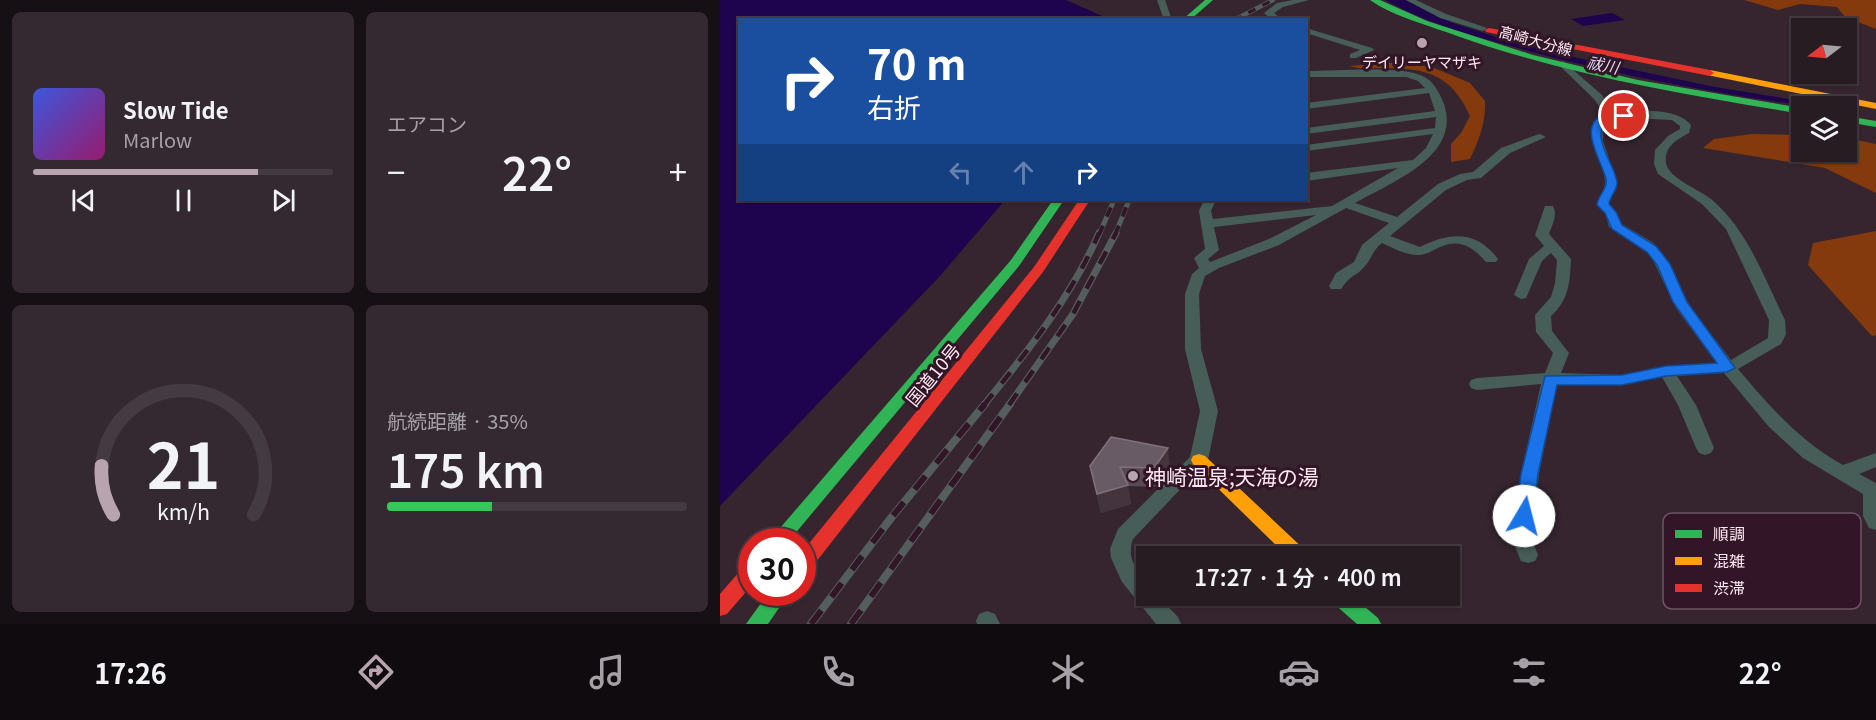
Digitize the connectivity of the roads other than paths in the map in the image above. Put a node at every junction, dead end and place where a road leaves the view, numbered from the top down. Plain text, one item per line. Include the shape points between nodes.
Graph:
1 (1161, 0) edge
2 (1305, 0) edge
3 (1374, 0) edge
4 (1410, 0) edge
5 (1214, 3) edge
6 (1426, 10) junction
7 (1410, 16) junction
8 (1167, 18) edge
9 (1188, 18) edge
10 (1204, 18) edge
11 (1276, 18) edge
12 (1480, 28) junction
13 (1308, 31) edge
14 (1452, 32) junction
15 (1353, 57) dead end
16 (1563, 64) junction
17 (1308, 74) edge
18 (1432, 90) junction
19 (1308, 106) edge
20 (1876, 106) edge
21 (1791, 109) edge
22 (1442, 113) junction
23 (1610, 114) junction
24 (1857, 121) edge
25 (1876, 124) edge
26 (1441, 130) junction
27 (1308, 131) edge
28 (1540, 136) dead end
29 (1308, 148) edge
30 (1416, 163) junction
31 (1308, 177) edge
32 (1057, 201) edge
33 (1083, 201) edge
34 (1210, 201) edge
35 (1343, 206) junction
36 (1550, 209) dead end
37 (1398, 222) junction
38 (1206, 224) junction
39 (1380, 237) junction
40 (1552, 246) junction
41 (1491, 259) dead end
42 (1206, 269) junction
43 (1335, 286) dead end
44 (1521, 295) dead end
45 (1727, 368) junction
46 (1666, 371) junction
47 (1550, 380) junction
48 (1477, 384) dead end
49 (1705, 448) dead end
50 (1199, 460) junction
51 (1876, 460) edge
52 (1843, 474) junction
53 (1874, 491) edge
54 (1876, 522) edge
55 (789, 528) edge
56 (1289, 546) edge
57 (816, 549) edge
58 (1528, 555) dead end
59 (738, 587) edge
60 (770, 606) edge
61 (1350, 606) edge
62 (720, 608) edge
63 (756, 624) edge
64 (1170, 624) edge
65 (1371, 624) edge

1 - 8 street
2 - 11 street via 1268,13
3 - 7 main road, 高崎大分線
4 - 6 street
5 - 9 main road
5 - 10 main road
6 - 7 street
6 - 12 street
7 - 14 main road, 高崎大分線
12 - 14 street
12 - 20 main road
13 - 15 street via 1369,50
14 - 16 main road, 高崎大分線
16 - 21 main road, 高崎大分線 via 1678,90
16 - 23 street
17 - 18 street via 1413,75 1424,78
18 - 19 street
18 - 22 street
22 - 26 street
22 - 27 street
23 - 45 street via 1599,121 1597,128 1599,151 1612,187 1603,205 1617,227 1644,242 1658,257 1680,302
23 - 45 street via 1673,117 1686,125 1661,150 1662,171 1706,201 1728,222 1773,312 1779,327 1775,341
24 - 25 main road
26 - 29 street
26 - 30 street via 1428,154
28 - 37 street via 1508,147 1477,175 1442,187
30 - 31 street
30 - 35 street
32 - 55 main road, 国道10号 via 1015,263
33 - 57 main road, 国道10号 via 1040,269
34 - 38 street
35 - 37 street
35 - 38 street
35 - 42 street via 1274,242
36 - 40 street via 1542,235
37 - 39 street
38 - 42 street via 1212,247 1201,258
39 - 41 street via 1422,251 1455,238 1468,240
39 - 43 street via 1367,248 1360,264 1341,276
40 - 44 street via 1536,260
40 - 47 street via 1564,259 1557,304 1543,315 1544,332 1561,353
42 - 50 street via 1194,283 1192,294 1193,349 1209,411
45 - 46 street
45 - 52 street via 1787,434
46 - 47 street via 1622,380
46 - 49 street via 1687,405
47 - 48 street via 1528,378
47 - 58 street via 1521,537
50 - 56 main road
50 - 64 street via 1125,535 1121,546 1121,558 1137,586
51 - 52 street
52 - 53 street
53 - 54 street
59 - 62 main road
60 - 63 main road
61 - 65 main road

